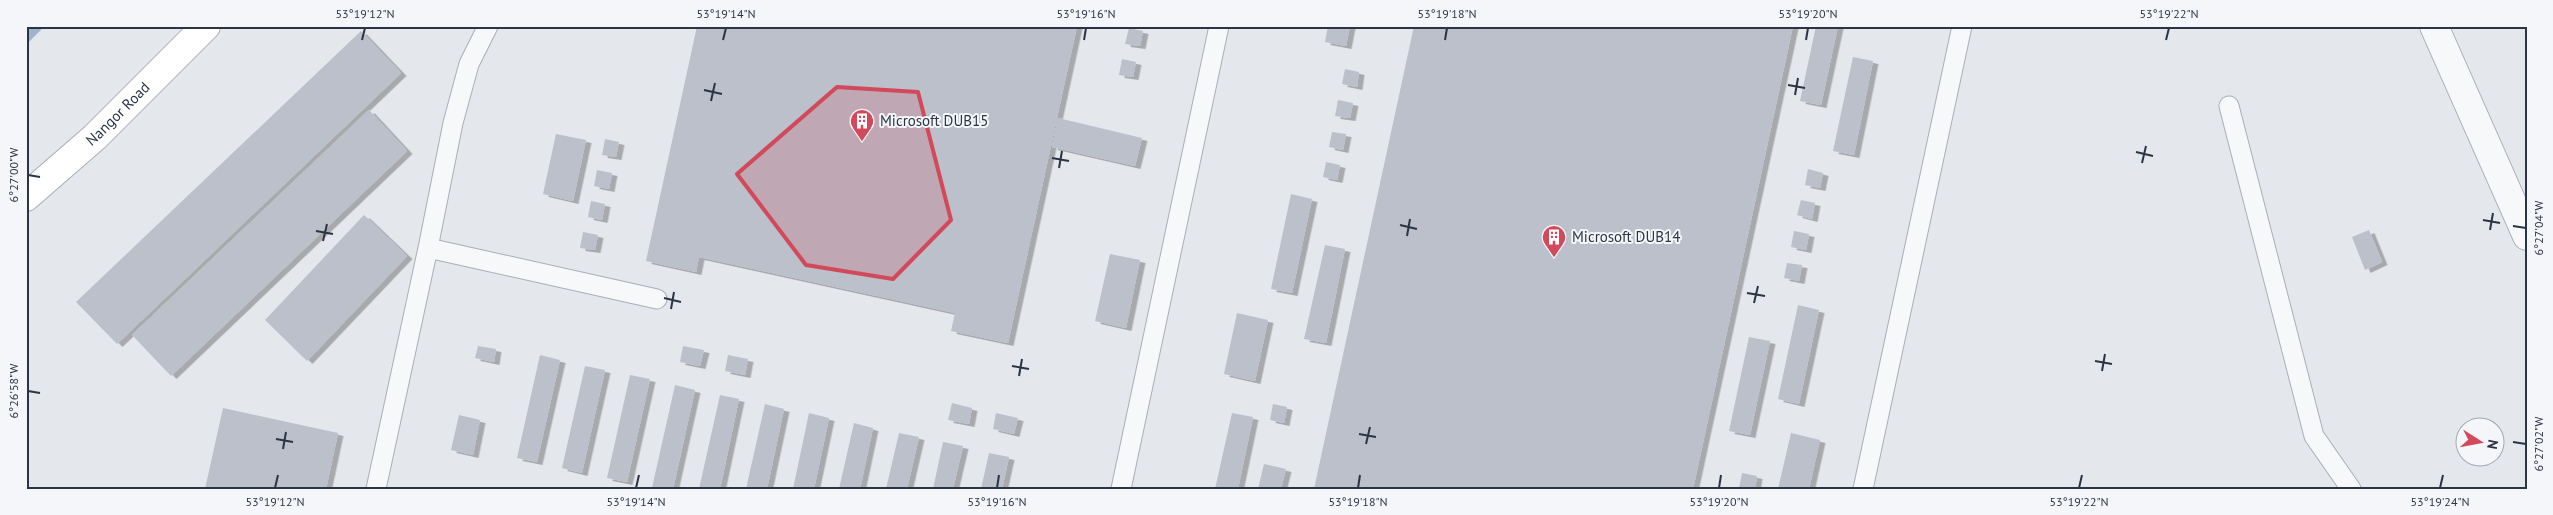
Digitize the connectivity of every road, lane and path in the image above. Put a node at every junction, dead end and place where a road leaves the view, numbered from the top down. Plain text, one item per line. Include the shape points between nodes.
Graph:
1 (206, 26) edge
2 (488, 26) edge
3 (1219, 26) edge
4 (1962, 26) edge
5 (2434, 26) edge
6 (2229, 106) dead end
7 (26, 197) edge
8 (2519, 199) edge
9 (2527, 236) edge
10 (428, 248) junction
11 (657, 299) dead end
12 (376, 489) edge
13 (1120, 489) edge
14 (1863, 489) edge
15 (2351, 489) edge

1 - 7 main road, Nangor Road via 95,137
2 - 10 lane via 469,64 453,123
3 - 13 lane
4 - 14 lane
5 - 8 street
6 - 15 lane via 2314,436
8 - 9 street
10 - 11 lane
10 - 12 lane

